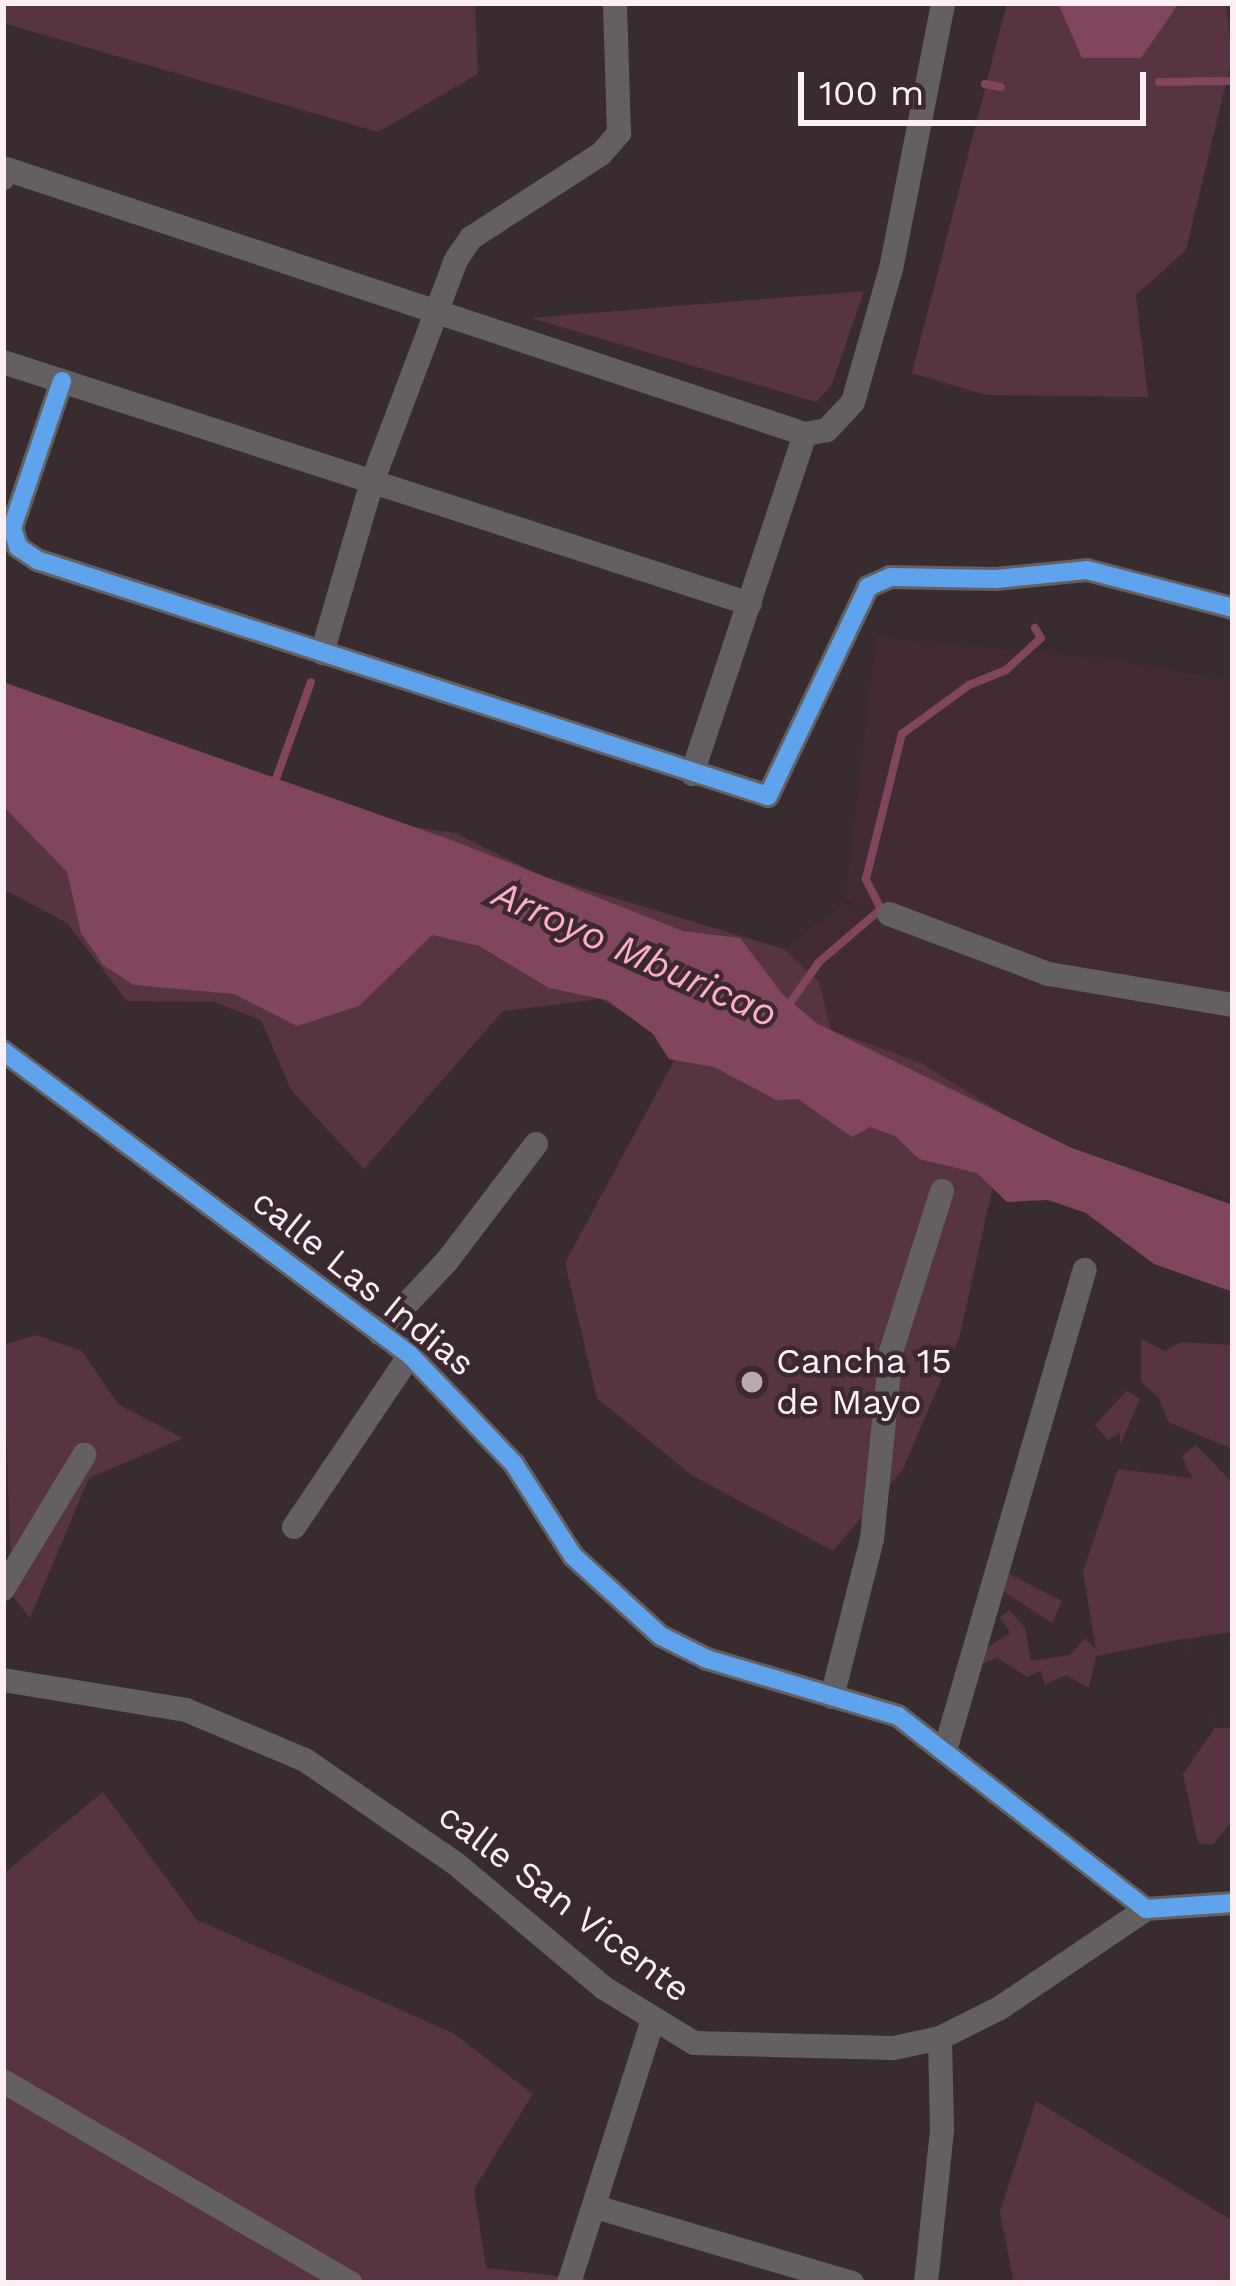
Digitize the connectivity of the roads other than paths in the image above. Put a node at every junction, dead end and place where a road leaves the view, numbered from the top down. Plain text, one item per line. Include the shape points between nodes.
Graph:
1 (615, 3) edge
2 (943, 3) edge
3 (3, 178) edge
4 (435, 314) junction
5 (3, 362) edge
6 (62, 381) junction
7 (805, 434) junction
8 (371, 485) junction
9 (750, 604) junction
10 (1233, 608) edge
11 (322, 653) junction
12 (692, 774) junction
13 (889, 914) dead end
14 (1233, 1005) edge
15 (3, 1052) edge
16 (536, 1144) dead end
17 (942, 1191) dead end
18 (1085, 1270) dead end
19 (380, 1333) junction
20 (410, 1355) junction
21 (84, 1455) dead end
22 (294, 1527) dead end
23 (3, 1589) edge
24 (3, 1680) edge
25 (832, 1697) junction
26 (946, 1747) junction
27 (1233, 1903) edge
28 (1146, 1909) junction
29 (653, 2019) junction
30 (940, 2038) junction
31 (3, 2081) edge
32 (599, 2208) junction
33 (350, 2283) edge
34 (569, 2283) edge
35 (852, 2283) edge
36 (926, 2283) edge

1 - 4 street via 620,134 471,238
2 - 7 street via 891,269 853,402 827,430
3 - 4 street via 6,170
4 - 7 street
4 - 8 street
5 - 6 street
6 - 8 street
6 - 11 street via 12,528 18,547 37,560
7 - 9 street
8 - 9 street
8 - 11 street
9 - 12 street
10 - 12 street via 1087,570 890,577 868,587 778,788 768,796
11 - 12 street
13 - 14 street via 1049,974
15 - 19 street, calle Las Indias
16 - 19 street
17 - 25 street via 891,1352 872,1539
18 - 26 street
19 - 20 street, calle Las Indias
20 - 22 street
20 - 25 street, calle Las Indias via 491,1435 573,1556 661,1636 707,1659
21 - 23 street
24 - 29 street, calle San Vicente via 186,1710 305,1760 455,1863
25 - 26 street, calle Las Indias via 898,1716
26 - 28 street, calle Las Indias
27 - 28 street
28 - 30 street, calle San Vicente via 1000,2008
29 - 30 street, calle San Vicente via 694,2043 894,2048
29 - 32 street
30 - 36 street via 942,2131
31 - 33 street
32 - 34 street
32 - 35 street

